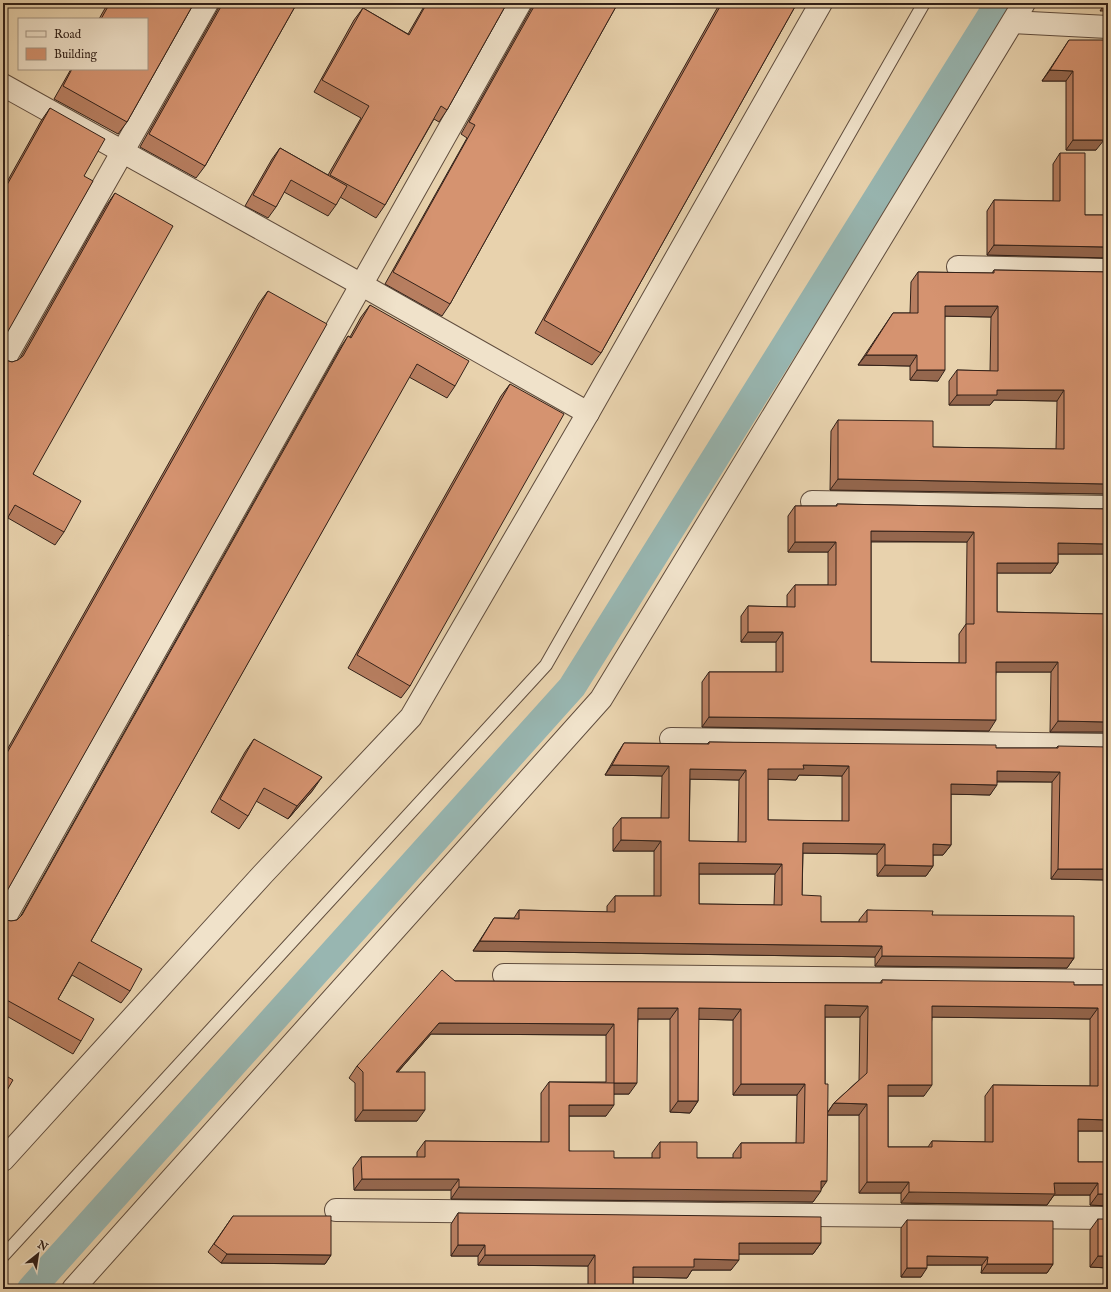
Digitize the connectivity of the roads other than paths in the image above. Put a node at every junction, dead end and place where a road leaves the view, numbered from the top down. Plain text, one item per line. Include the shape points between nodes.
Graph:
1 (207, 3) edge
2 (520, 3) edge
3 (822, 3) edge
4 (924, 3) edge
5 (1024, 3) edge
6 (1013, 22) junction
7 (1108, 27) edge
8 (3, 85) edge
9 (122, 152) junction
10 (958, 267) dead end
11 (1108, 270) edge
12 (362, 284) junction
13 (3, 362) edge
14 (588, 413) junction
15 (812, 502) dead end
16 (1108, 507) edge
17 (671, 739) dead end
18 (1108, 745) edge
19 (3, 921) edge
20 (504, 975) dead end
21 (1108, 981) edge
22 (3, 1160) edge
23 (336, 1210) dead end
24 (1108, 1218) edge
25 (3, 1256) edge
26 (73, 1289) edge

1 - 9 street
2 - 12 street
3 - 14 street
4 - 25 lane via 546,665
5 - 6 street
6 - 7 street
6 - 26 street via 601,699
8 - 9 street
9 - 12 street
9 - 13 street
10 - 11 street
12 - 14 street
12 - 19 street
14 - 22 street via 411,717 263,874
15 - 16 street
17 - 18 street
20 - 21 street
23 - 24 street

